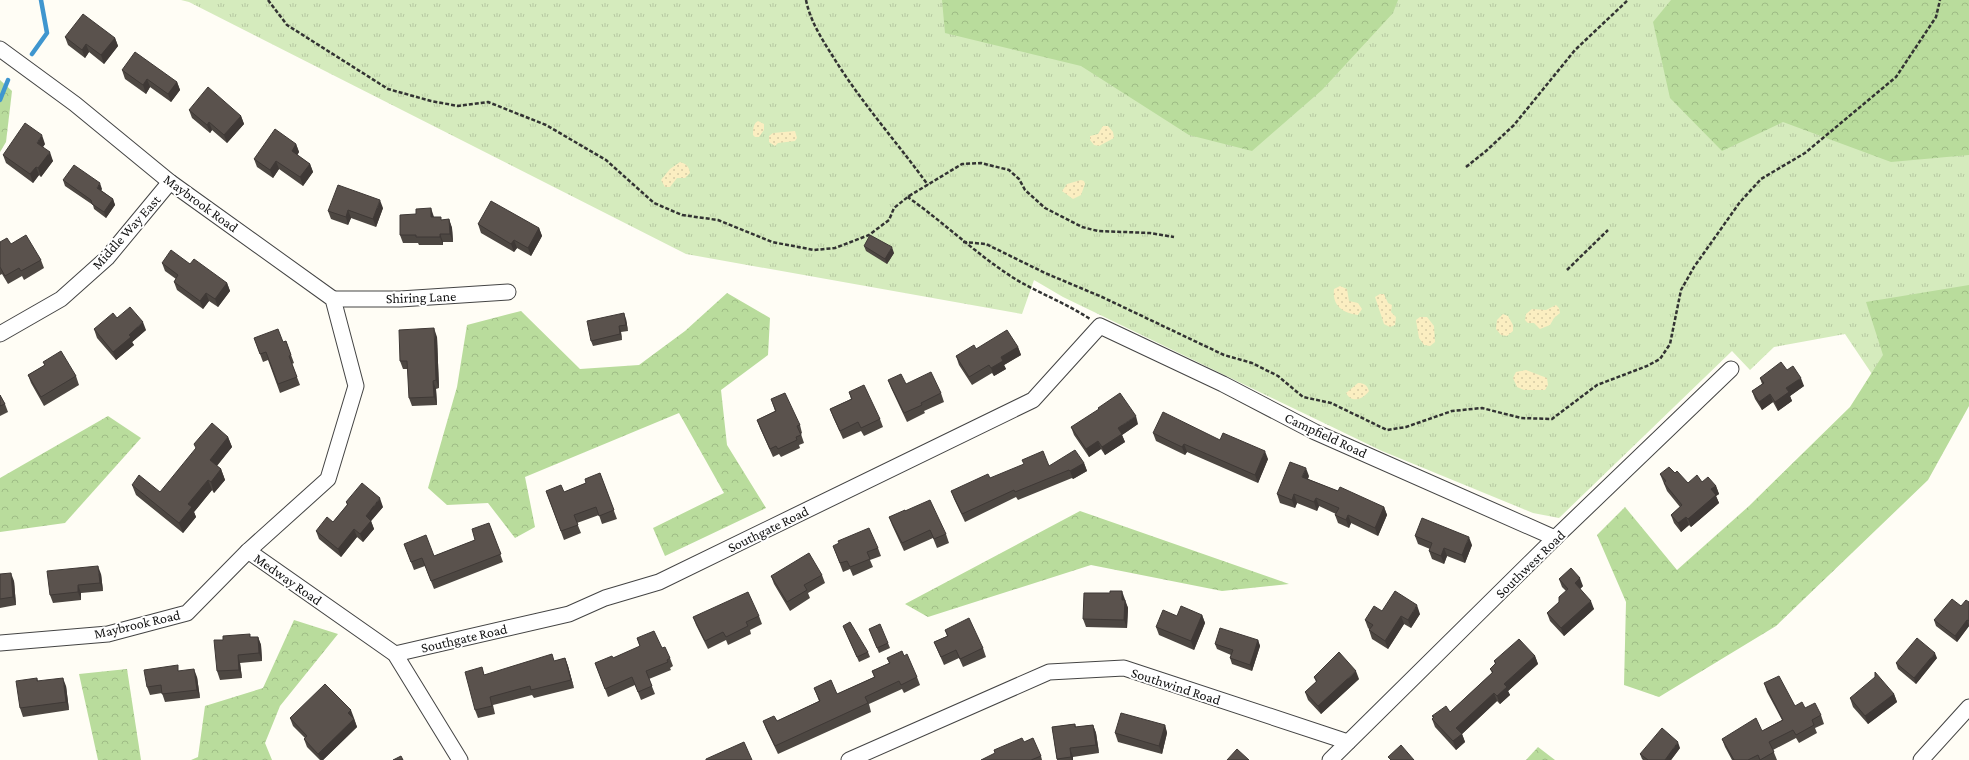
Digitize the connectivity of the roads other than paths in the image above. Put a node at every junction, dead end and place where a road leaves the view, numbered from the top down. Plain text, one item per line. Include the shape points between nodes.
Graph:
1 (0, 49) edge
2 (170, 182) junction
3 (508, 292) dead end
4 (334, 299) junction
5 (1100, 326) joint
6 (0, 334) edge
7 (1731, 369) dead end
8 (1555, 538) junction
9 (248, 551) junction
10 (0, 643) edge
11 (395, 654) junction
12 (1969, 707) edge
13 (1348, 742) junction
14 (460, 760) edge
15 (849, 760) edge
16 (1330, 760) edge
17 (1921, 760) edge

1 - 2 street, Maybrook Road via 75,104
2 - 4 street, Maybrook Road
2 - 6 street, Middle Way East via 107,258 61,299
3 - 4 street, Shiring Lane via 415,298
4 - 9 street, Medway Road via 356,386 328,479
5 - 8 street, Campfield Road via 1223,384 1315,432
5 - 11 street, Southgate Road via 1034,400 659,582 605,598 569,614
7 - 8 street, Southwest Road
8 - 13 street, Southwest Road
9 - 10 street, Maybrook Road via 188,613 108,634
9 - 11 street, Medway Road
11 - 14 street, Medway Road
12 - 17 street
13 - 15 street, Southwind Road via 1124,668 1049,672
13 - 16 street, Southwest Road

